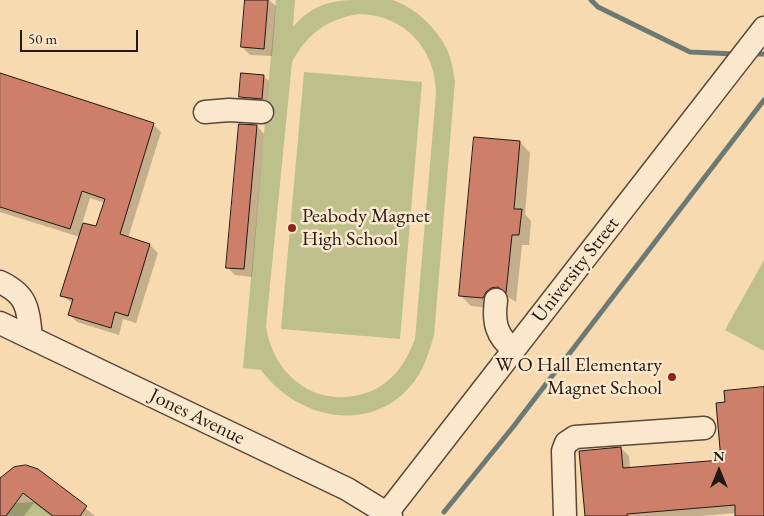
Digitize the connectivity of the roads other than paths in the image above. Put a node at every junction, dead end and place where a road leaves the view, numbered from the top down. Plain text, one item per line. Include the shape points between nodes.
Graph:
1 (764, 28) edge
2 (205, 112) dead end
3 (262, 112) dead end
4 (0, 282) edge
5 (496, 300) dead end
6 (0, 323) edge
7 (31, 338) junction
8 (514, 350) junction
9 (704, 428) dead end
10 (389, 514) edge
11 (565, 516) edge

1 - 8 street, University Street
2 - 3 street
4 - 7 street via 15,288 26,303
5 - 8 street via 497,333
6 - 7 street, Jones Avenue
7 - 10 street, Jones Avenue via 338,485
8 - 10 street, University Street
9 - 11 street via 574,437 563,450

